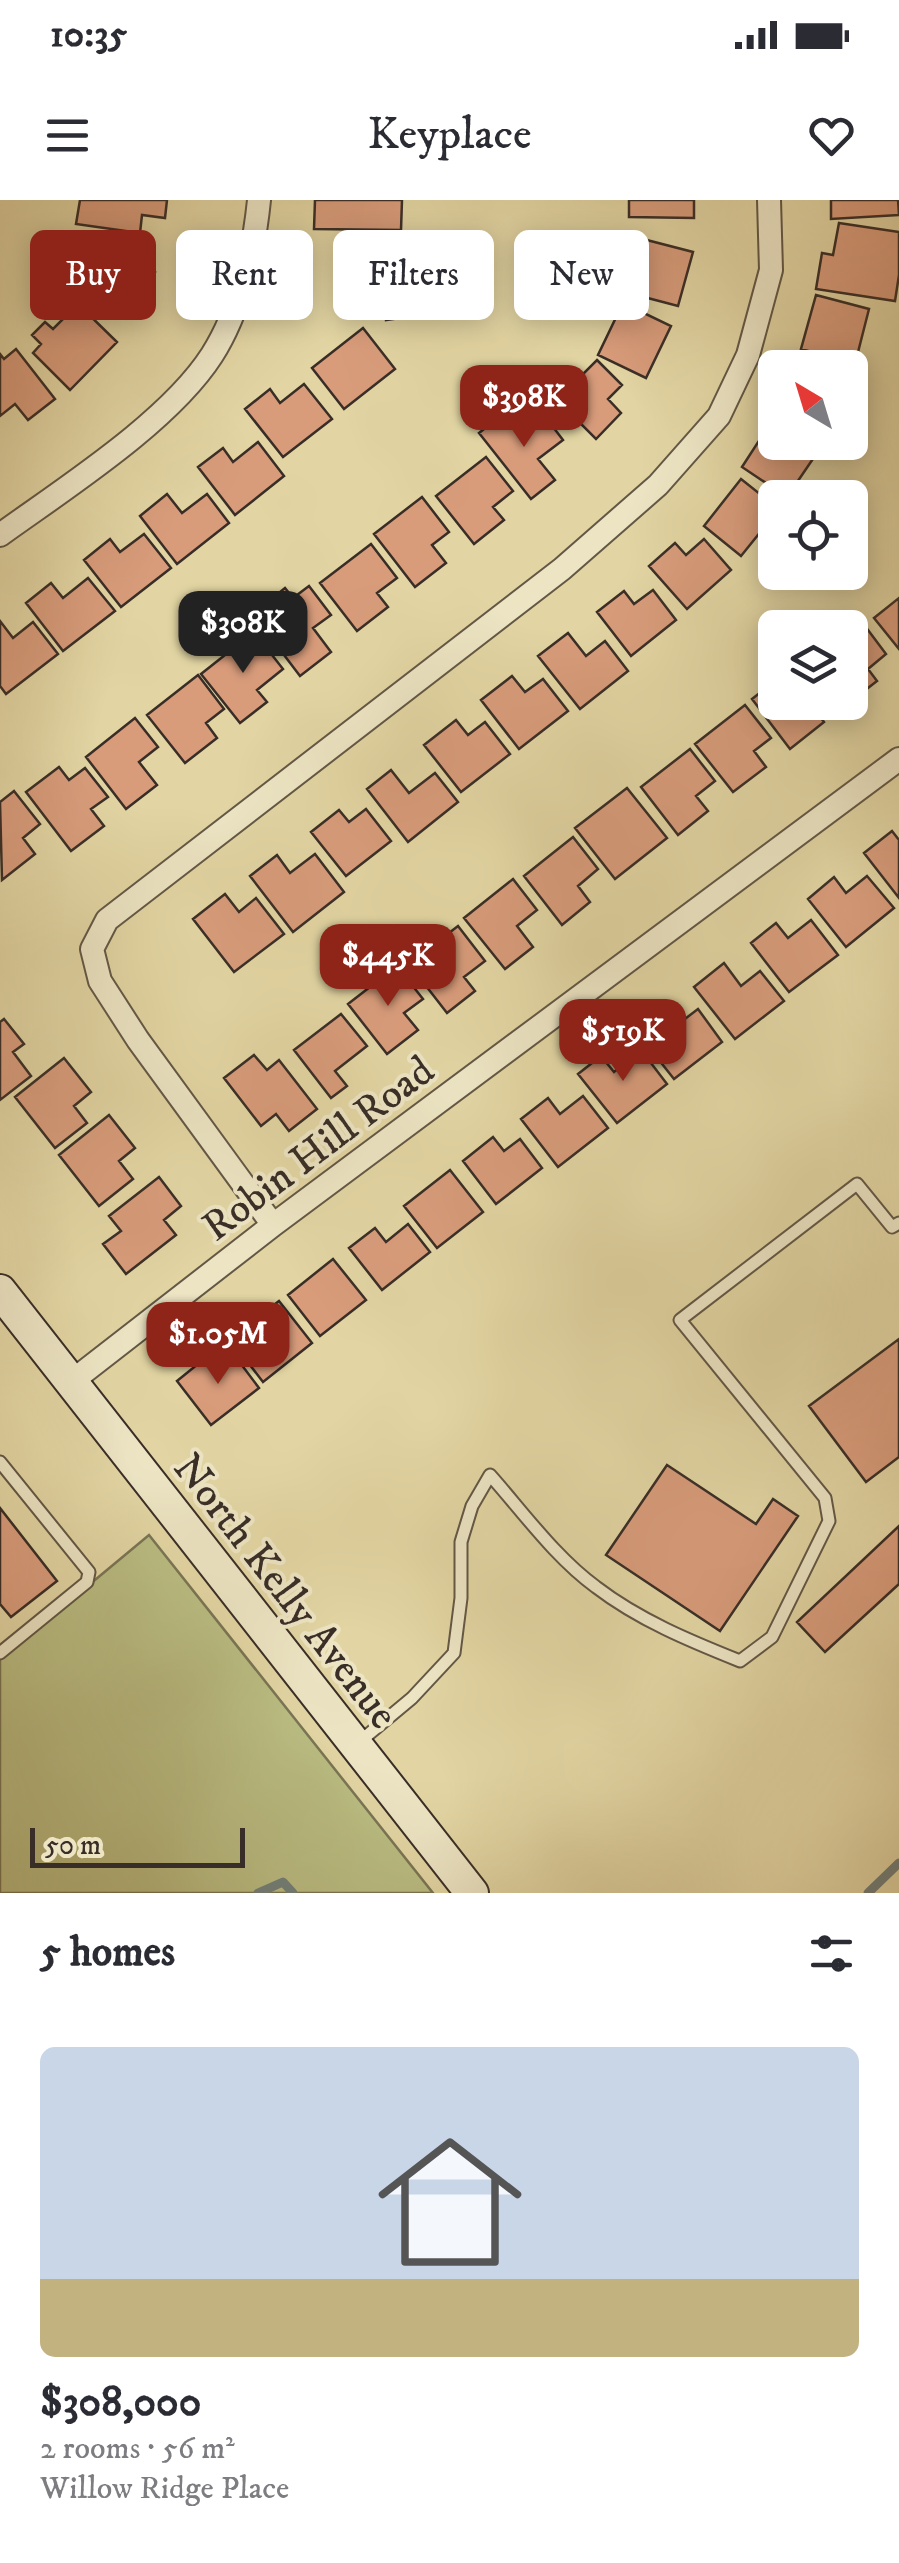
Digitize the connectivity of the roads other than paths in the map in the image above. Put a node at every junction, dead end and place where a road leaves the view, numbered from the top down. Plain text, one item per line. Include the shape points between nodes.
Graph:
1 (259, 200) edge
2 (769, 200) edge
3 (0, 535) edge
4 (899, 759) edge
5 (899, 1223) edge
6 (273, 1225) junction
7 (0, 1291) edge
8 (71, 1382) junction
9 (0, 1462) edge
10 (0, 1653) edge
11 (355, 1745) junction
12 (472, 1893) edge

1 - 3 street via 240,294 212,355 116,451
2 - 6 street via 771,270 748,355 719,416 658,485 562,569 107,920 92,949 100,981 138,1040
4 - 6 street, Robin Hill Road
5 - 11 lane via 892,1228 857,1184 680,1320 825,1498 830,1521 772,1637 740,1661 668,1631 594,1586 490,1475 460,1542 454,1653
6 - 8 street, Robin Hill Road
7 - 8 main road, North Kelly Avenue
8 - 11 main road, North Kelly Avenue
9 - 10 lane via 89,1572 87,1582
11 - 12 main road, North Kelly Avenue

